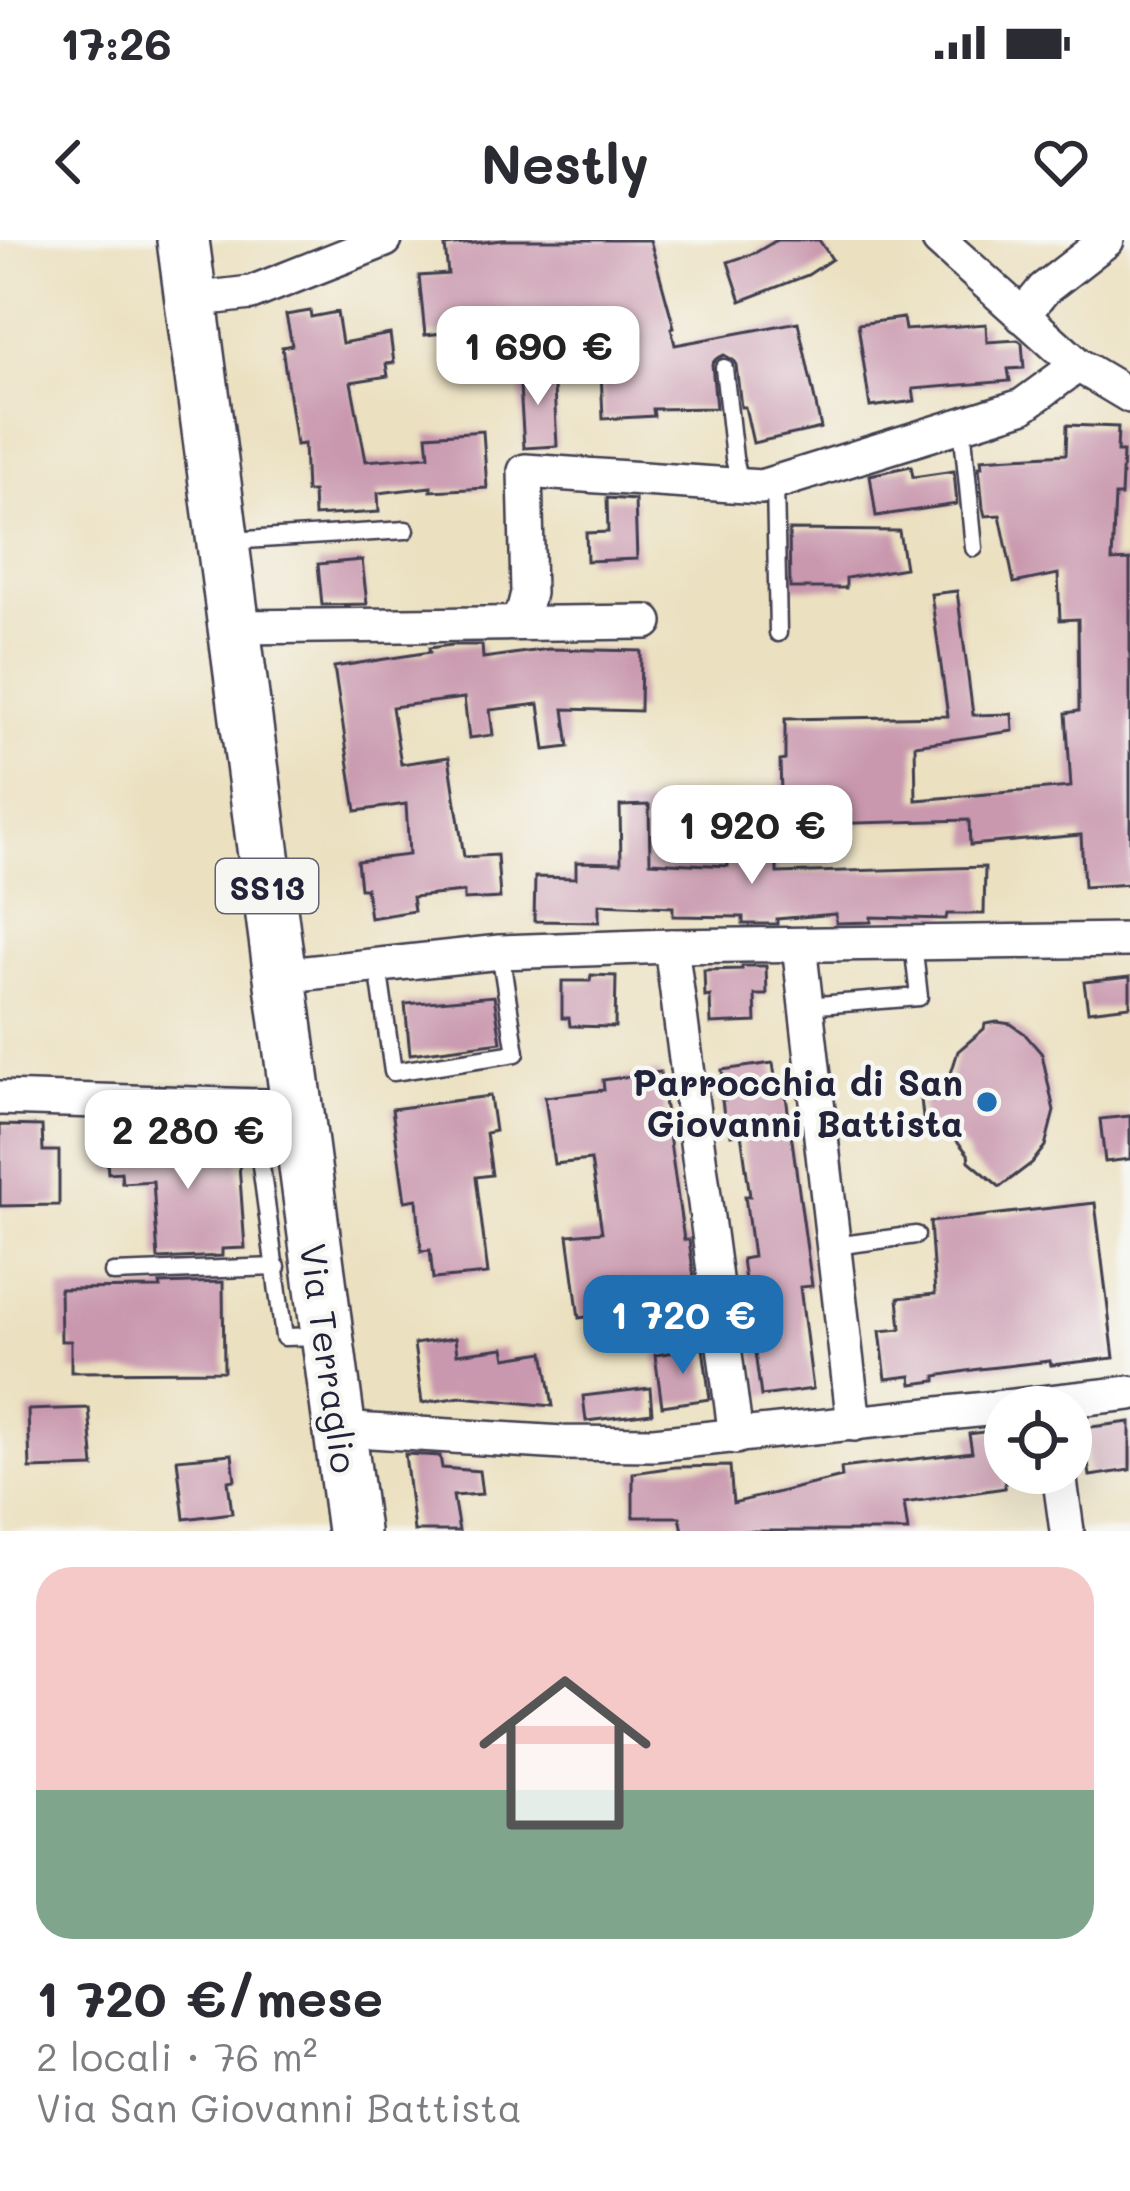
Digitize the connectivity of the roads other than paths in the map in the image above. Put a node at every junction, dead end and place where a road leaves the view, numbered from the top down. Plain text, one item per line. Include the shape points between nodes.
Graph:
1 (183, 240) edge
2 (385, 240) edge
3 (939, 240) edge
4 (1107, 240) edge
5 (191, 300) junction
6 (1022, 316) junction
7 (1078, 365) junction
8 (724, 368) dead end
9 (1130, 396) edge
10 (962, 424) junction
11 (776, 483) junction
12 (741, 487) junction
13 (406, 530) dead end
14 (223, 542) junction
15 (974, 548) dead end
16 (646, 622) dead end
17 (516, 623) junction
18 (234, 627) junction
19 (778, 633) dead end
20 (1130, 940) edge
21 (913, 944) junction
22 (671, 946) junction
23 (799, 946) junction
24 (500, 952) junction
25 (378, 966) junction
26 (279, 976) junction
27 (806, 1006) junction
28 (0, 1098) edge
29 (275, 1107) junction
30 (916, 1235) dead end
31 (835, 1246) junction
32 (277, 1267) junction
33 (113, 1273) dead end
34 (721, 1320) junction
35 (648, 1328) dead end
36 (327, 1336) junction
37 (1130, 1393) edge
38 (1092, 1399) edge
39 (984, 1409) edge
40 (854, 1424) junction
41 (339, 1429) junction
42 (736, 1437) junction
43 (1062, 1494) edge
44 (353, 1531) edge
45 (1066, 1531) edge

1 - 5 main road, Via Terraglio / SS13
2 - 5 street via 251,293
3 - 6 street
4 - 6 street
5 - 14 main road, Via Terraglio / SS13
6 - 7 street
7 - 9 street
7 - 10 street via 1022,406
8 - 12 lane
10 - 11 street
10 - 15 lane
11 - 12 street
11 - 19 lane
12 - 17 street via 525,471 528,593
13 - 14 lane
14 - 18 main road, Via Terraglio / SS13
16 - 17 street
17 - 18 street
18 - 26 main road, Via Terraglio / SS13
20 - 21 street
21 - 23 street
21 - 27 lane via 920,997
22 - 23 street
22 - 24 street
22 - 34 street
23 - 27 street
24 - 25 street
24 - 25 lane via 516,1053 393,1072
25 - 26 street
26 - 29 main road, Via Terraglio / SS13
27 - 31 street
28 - 29 street
29 - 32 lane
29 - 36 main road, Via Terraglio / SS13
30 - 31 lane
31 - 40 street
32 - 33 lane
32 - 36 lane via 284,1337
34 - 35 lane
34 - 42 street
36 - 41 main road, Via Terraglio / SS13
37 - 38 street
39 - 40 street
40 - 42 street
41 - 42 street via 563,1443
41 - 44 main road, Via Terraglio / SS13
43 - 45 street

